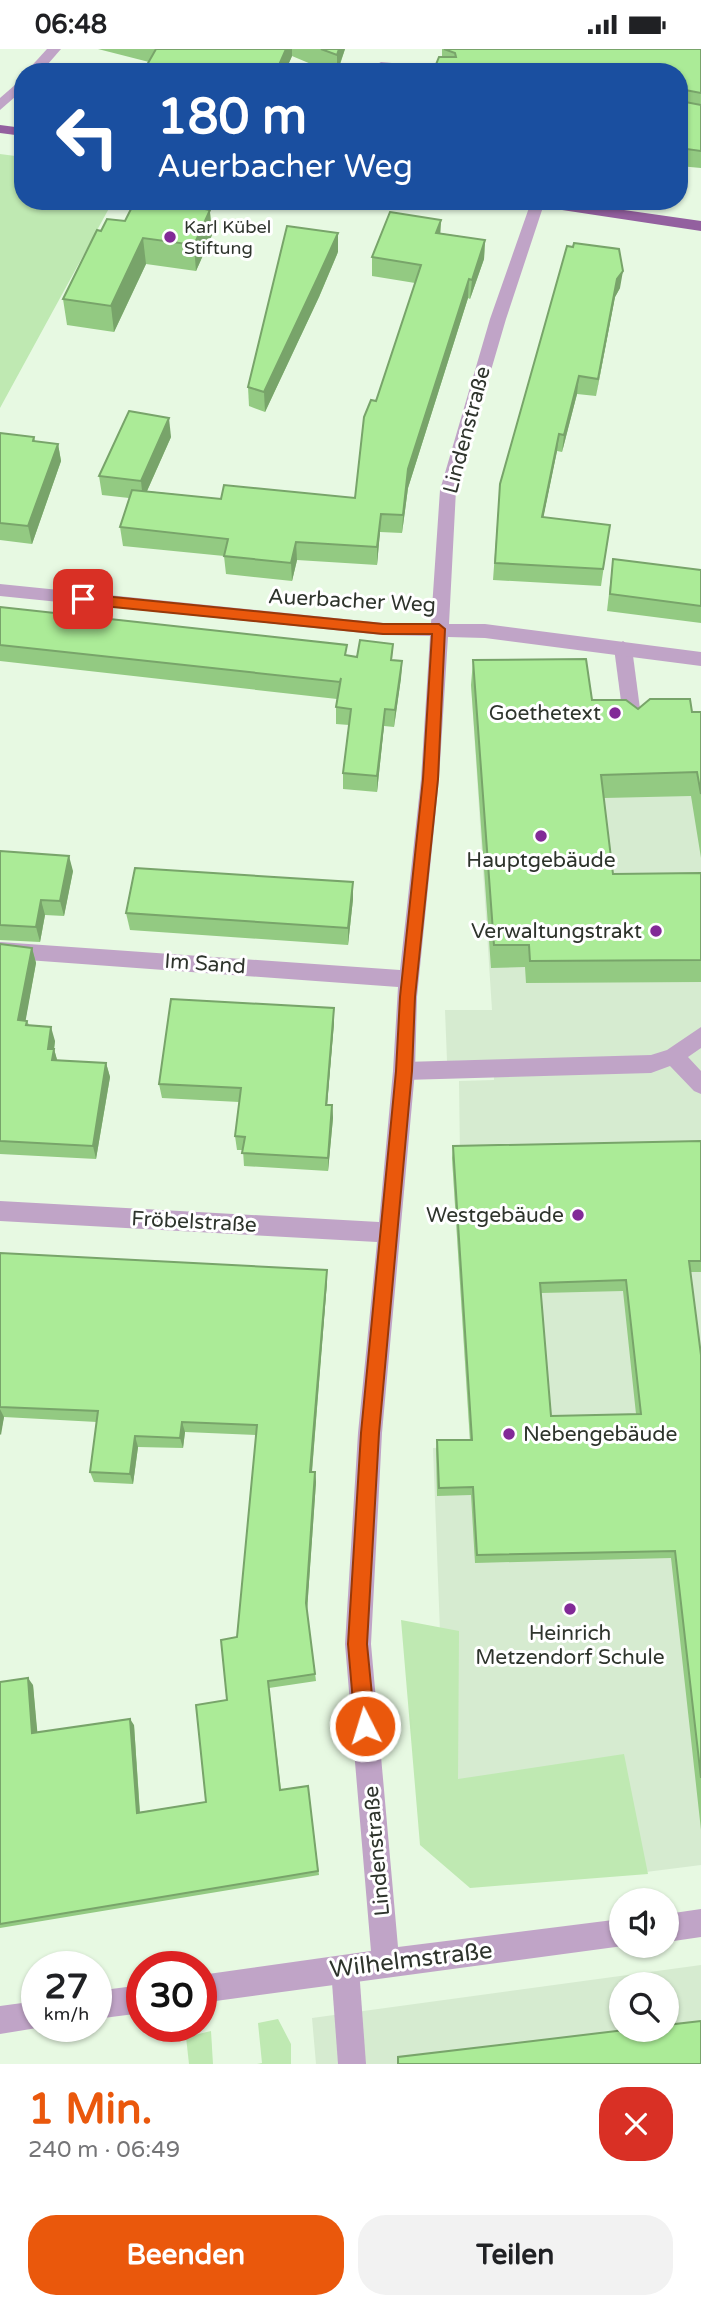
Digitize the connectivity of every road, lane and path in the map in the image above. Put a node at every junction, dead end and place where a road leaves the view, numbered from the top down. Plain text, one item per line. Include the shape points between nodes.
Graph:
1 (54, 49) edge
2 (41, 63) edge
3 (14, 91) edge
4 (0, 106) edge
5 (531, 210) edge
6 (589, 210) edge
7 (701, 226) edge
8 (0, 590) edge
9 (439, 629) junction
10 (623, 648) junction
11 (701, 659) edge
12 (633, 724) edge
13 (0, 950) edge
14 (410, 979) junction
15 (701, 1036) edge
16 (674, 1056) junction
17 (404, 1071) junction
18 (701, 1085) edge
19 (0, 1211) edge
20 (389, 1233) junction
21 (701, 1923) edge
22 (679, 1926) edge
23 (609, 1935) edge
24 (386, 1963) junction
25 (345, 1969) junction
26 (217, 1987) edge
27 (21, 2017) edge
28 (0, 2020) edge
29 (352, 2064) edge

1 - 2 street
3 - 4 street
5 - 9 street, Lindenstraße via 448,491
6 - 7 main road
8 - 9 street, Auerbacher Weg via 289,621
9 - 10 street, Auerbacher Weg
9 - 14 street, Lindenstraße
10 - 11 street, Auerbacher Weg
10 - 12 street
13 - 14 street, Im Sand
14 - 17 street, Lindenstraße
15 - 16 street
16 - 17 street via 651,1064
16 - 18 street
17 - 20 street, Lindenstraße
19 - 20 street, Fröbelstraße
20 - 24 street, Lindenstraße via 370,1433 358,1644
21 - 22 street
23 - 24 street, Wilhelmstraße
24 - 25 street, Wilhelmstraße
25 - 26 street, Wilhelmstraße
25 - 29 street
27 - 28 street

